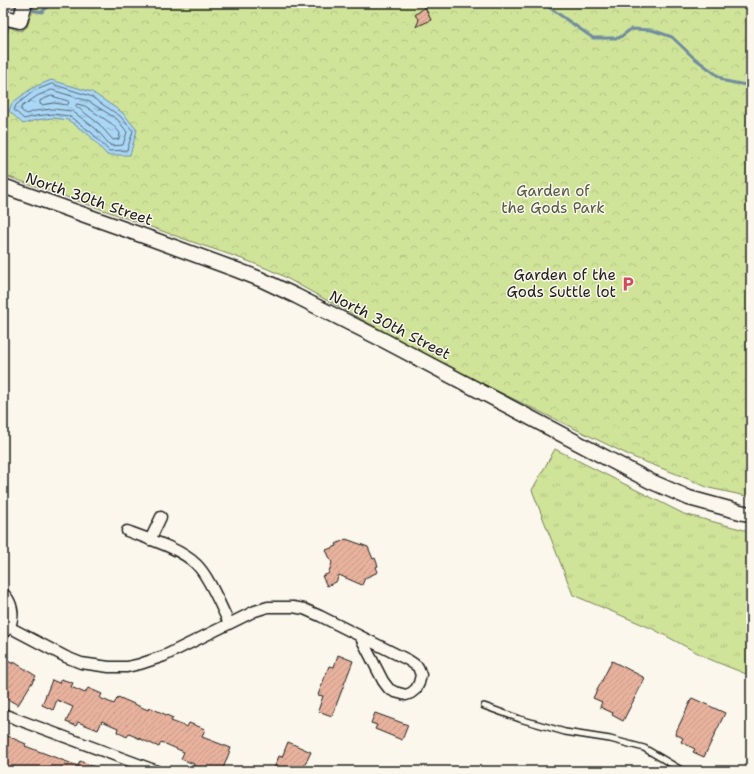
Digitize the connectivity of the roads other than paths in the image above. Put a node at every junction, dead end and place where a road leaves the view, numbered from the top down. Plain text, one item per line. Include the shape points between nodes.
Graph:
1 (25, 3) edge
2 (3, 17) edge
3 (3, 186) edge
4 (751, 514) edge
5 (161, 517) dead end
6 (127, 531) dead end
7 (150, 540) junction
8 (3, 593) edge
9 (229, 623) junction
10 (6, 630) edge
11 (360, 636) junction
12 (484, 706) dead end
13 (3, 714) edge
14 (157, 771) edge
15 (683, 771) edge

1 - 2 main road via 20,21
3 - 4 main road, North 30th Street via 260,279 385,341 650,481 689,498
5 - 7 street
6 - 7 street
7 - 9 street via 182,553 197,564
8 - 10 street via 12,606 12,616
9 - 10 street via 164,656 140,664 109,667 80,663
9 - 11 street via 268,607 293,606
11 - 11 street via 389,689 406,695 416,689 421,675 418,668 408,660
12 - 15 lane via 565,732 610,739 644,748
13 - 14 street

